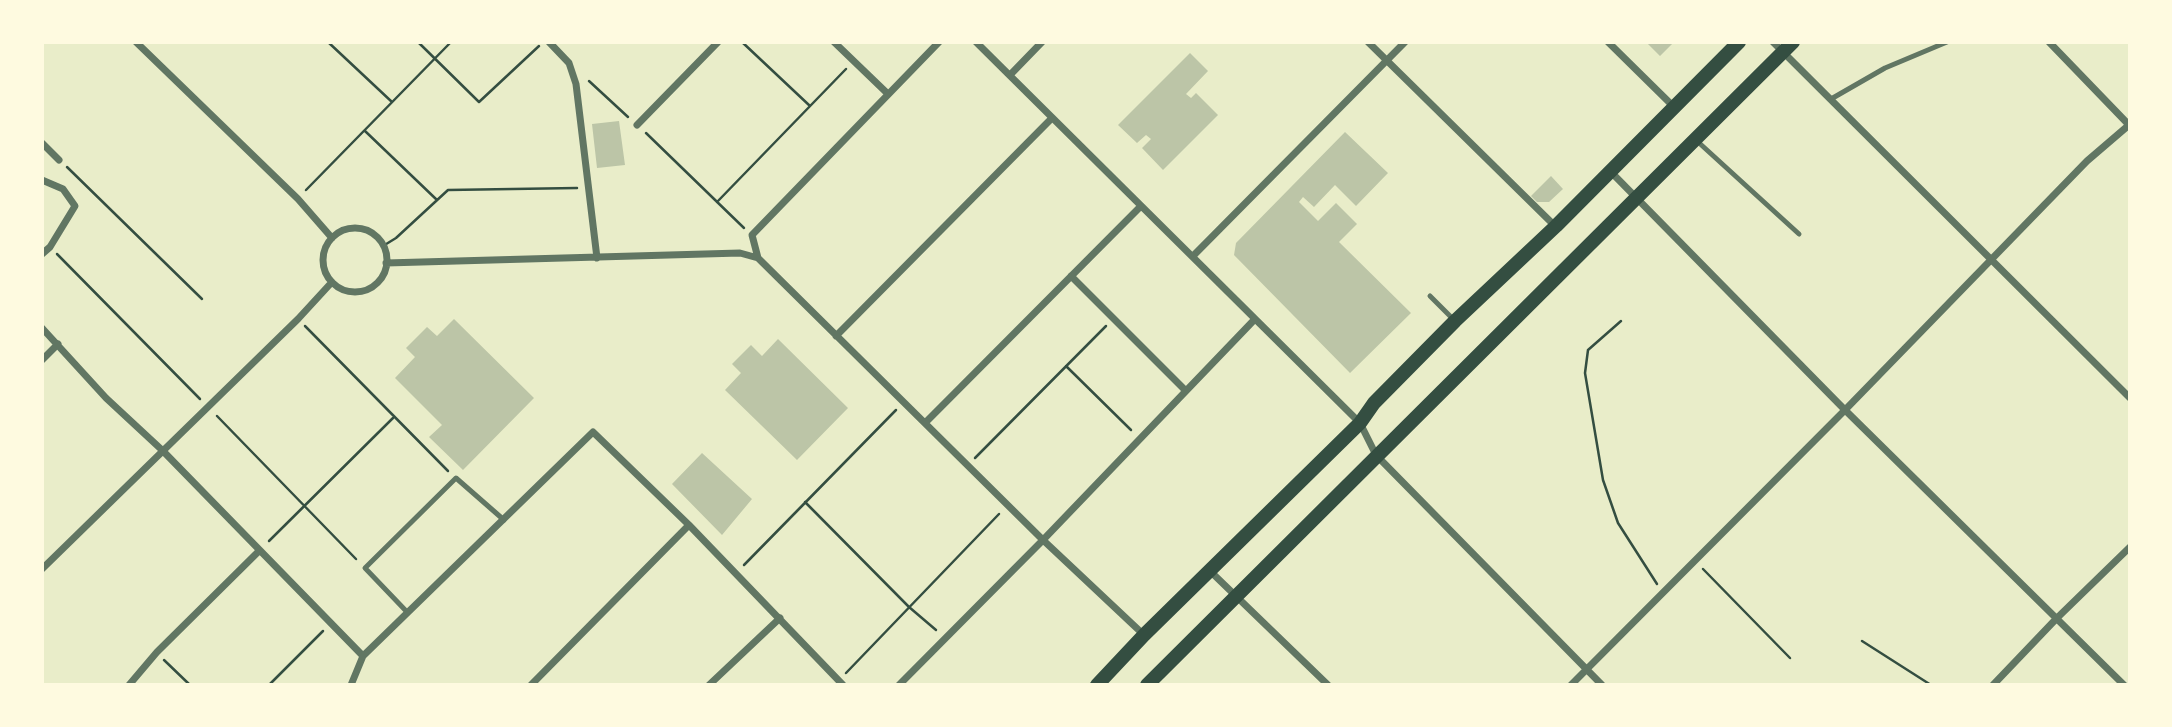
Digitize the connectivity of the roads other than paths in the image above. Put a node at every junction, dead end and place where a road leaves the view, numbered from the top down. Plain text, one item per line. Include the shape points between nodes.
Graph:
1 (136, 42) edge
2 (546, 42) edge
3 (719, 42) edge
4 (834, 42) edge
5 (939, 42) edge
6 (976, 42) edge
7 (1042, 42) edge
8 (1368, 42) edge
9 (1405, 42) edge
10 (1608, 42) edge
11 (1739, 42) edge
12 (1947, 42) edge
13 (2049, 42) edge
14 (1783, 45) edge
15 (1387, 60) junction
16 (1010, 75) junction
17 (888, 94) junction
18 (1831, 99) junction
19 (1674, 107) junction
20 (1052, 118) junction
21 (637, 125) road end
22 (2129, 125) edge
23 (1694, 138) junction
24 (42, 143) edge
25 (60, 160) road end
26 (1610, 171) junction
27 (42, 180) edge
28 (1636, 197) junction
29 (1141, 205) junction
30 (1556, 226) junction
31 (1799, 234) dead end
32 (332, 238) junction
33 (42, 254) edge
34 (1193, 256) junction
35 (597, 258) junction
36 (758, 258) junction
37 (1991, 261) junction
38 (386, 263) junction
39 (1071, 276) junction
40 (332, 282) junction
41 (1430, 296) dead end
42 (1255, 318) junction
43 (1455, 321) junction
44 (42, 328) edge
45 (836, 336) junction
46 (58, 344) junction
47 (42, 360) edge
48 (1185, 390) junction
49 (2130, 398) edge
50 (1845, 410) junction
51 (925, 423) junction
52 (1360, 423) junction
53 (162, 450) junction
54 (1376, 455) junction
55 (504, 520) junction
56 (690, 525) junction
57 (1043, 540) junction
58 (2130, 547) edge
59 (259, 551) junction
60 (42, 569) edge
61 (1210, 571) junction
62 (1235, 596) junction
63 (408, 613) junction
64 (780, 618) junction
65 (2056, 619) junction
66 (1144, 635) junction
67 (363, 656) junction
68 (1587, 670) junction
69 (841, 683) edge
70 (129, 685) edge
71 (351, 685) edge
72 (531, 685) edge
73 (709, 685) edge
74 (899, 685) edge
75 (1097, 685) edge
76 (1147, 685) edge
77 (1328, 685) edge
78 (1571, 685) edge
79 (1602, 685) edge
80 (1993, 685) edge
81 (2124, 685) edge

1 - 32 street via 298,199
2 - 35 street via 569,63 576,85
3 - 21 street
4 - 17 street
5 - 17 street
6 - 16 street
7 - 16 street
8 - 15 street
9 - 15 street
10 - 19 street
11 - 19 main road
12 - 18 lane via 1885,68
13 - 22 street
14 - 18 street
14 - 23 main road
15 - 30 street
15 - 34 street
16 - 20 street
17 - 36 street via 752,235
18 - 37 street
19 - 26 main road
20 - 29 street
20 - 45 street
22 - 37 street via 2087,161
23 - 28 main road
23 - 31 lane
24 - 25 street
26 - 28 street
26 - 30 main road
27 - 33 street via 64,189 75,205
28 - 50 street
28 - 54 main road
29 - 34 street
29 - 39 street
30 - 43 main road
32 - 38 street via 347,230 364,230 383,246
32 - 40 street via 323,260
34 - 42 street
35 - 36 street via 740,253
35 - 38 street
36 - 45 street
37 - 49 street
37 - 50 street
38 - 40 street via 380,280 365,290 347,291
39 - 48 street
39 - 51 street
40 - 53 street
41 - 43 lane
42 - 48 street
42 - 52 street
43 - 52 main road via 1374,402
44 - 46 street
45 - 51 street
46 - 47 street
46 - 53 street via 106,398
48 - 57 street
50 - 65 street
50 - 68 street
51 - 57 street
52 - 54 street
52 - 61 main road
53 - 59 street
53 - 60 street
54 - 62 main road
54 - 68 street
55 - 56 street via 593,432
55 - 63 street
55 - 63 lane via 456,478 365,568
56 - 64 street
56 - 72 street
57 - 66 street
57 - 74 street
58 - 65 street
59 - 67 street
59 - 70 street
61 - 62 street
61 - 66 main road
62 - 76 main road
62 - 77 street
63 - 67 street
64 - 69 street
64 - 73 street
65 - 80 street
65 - 81 street
66 - 75 main road
67 - 71 street
68 - 78 street
68 - 79 street

